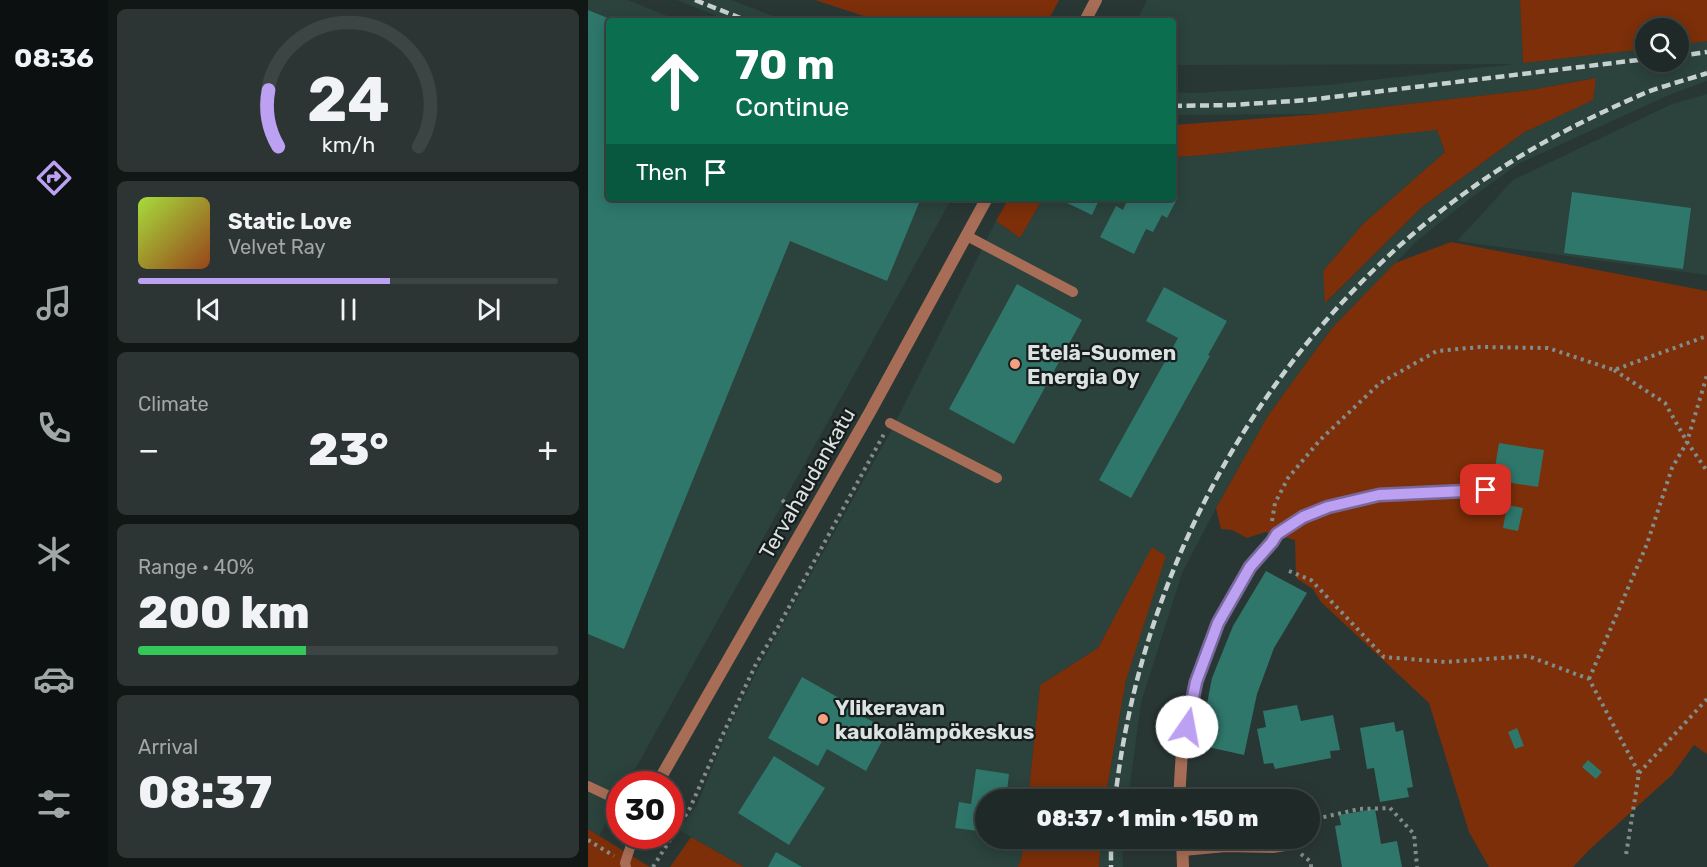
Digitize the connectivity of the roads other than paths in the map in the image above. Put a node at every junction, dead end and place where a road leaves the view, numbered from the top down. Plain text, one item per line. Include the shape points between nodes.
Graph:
1 (1096, 0) edge
2 (1087, 18) edge
3 (985, 201) edge
4 (967, 236) junction
5 (1073, 292) dead end
6 (890, 423) road end
7 (997, 478) dead end
8 (1486, 490) dead end
9 (1275, 538) joint
10 (664, 771) edge
11 (588, 786) edge
12 (1180, 789) edge
13 (606, 794) edge
14 (630, 849) edge
15 (1183, 849) edge
16 (625, 865) edge
17 (1183, 867) edge

1 - 2 street
3 - 4 street, Tervahaudankatu
4 - 5 lane
4 - 10 street, Tervahaudankatu
6 - 7 lane
8 - 9 lane via 1379,495 1303,517
9 - 12 street via 1250,567 1218,623 1196,682 1182,750
11 - 13 lane
14 - 16 lane
15 - 17 street

